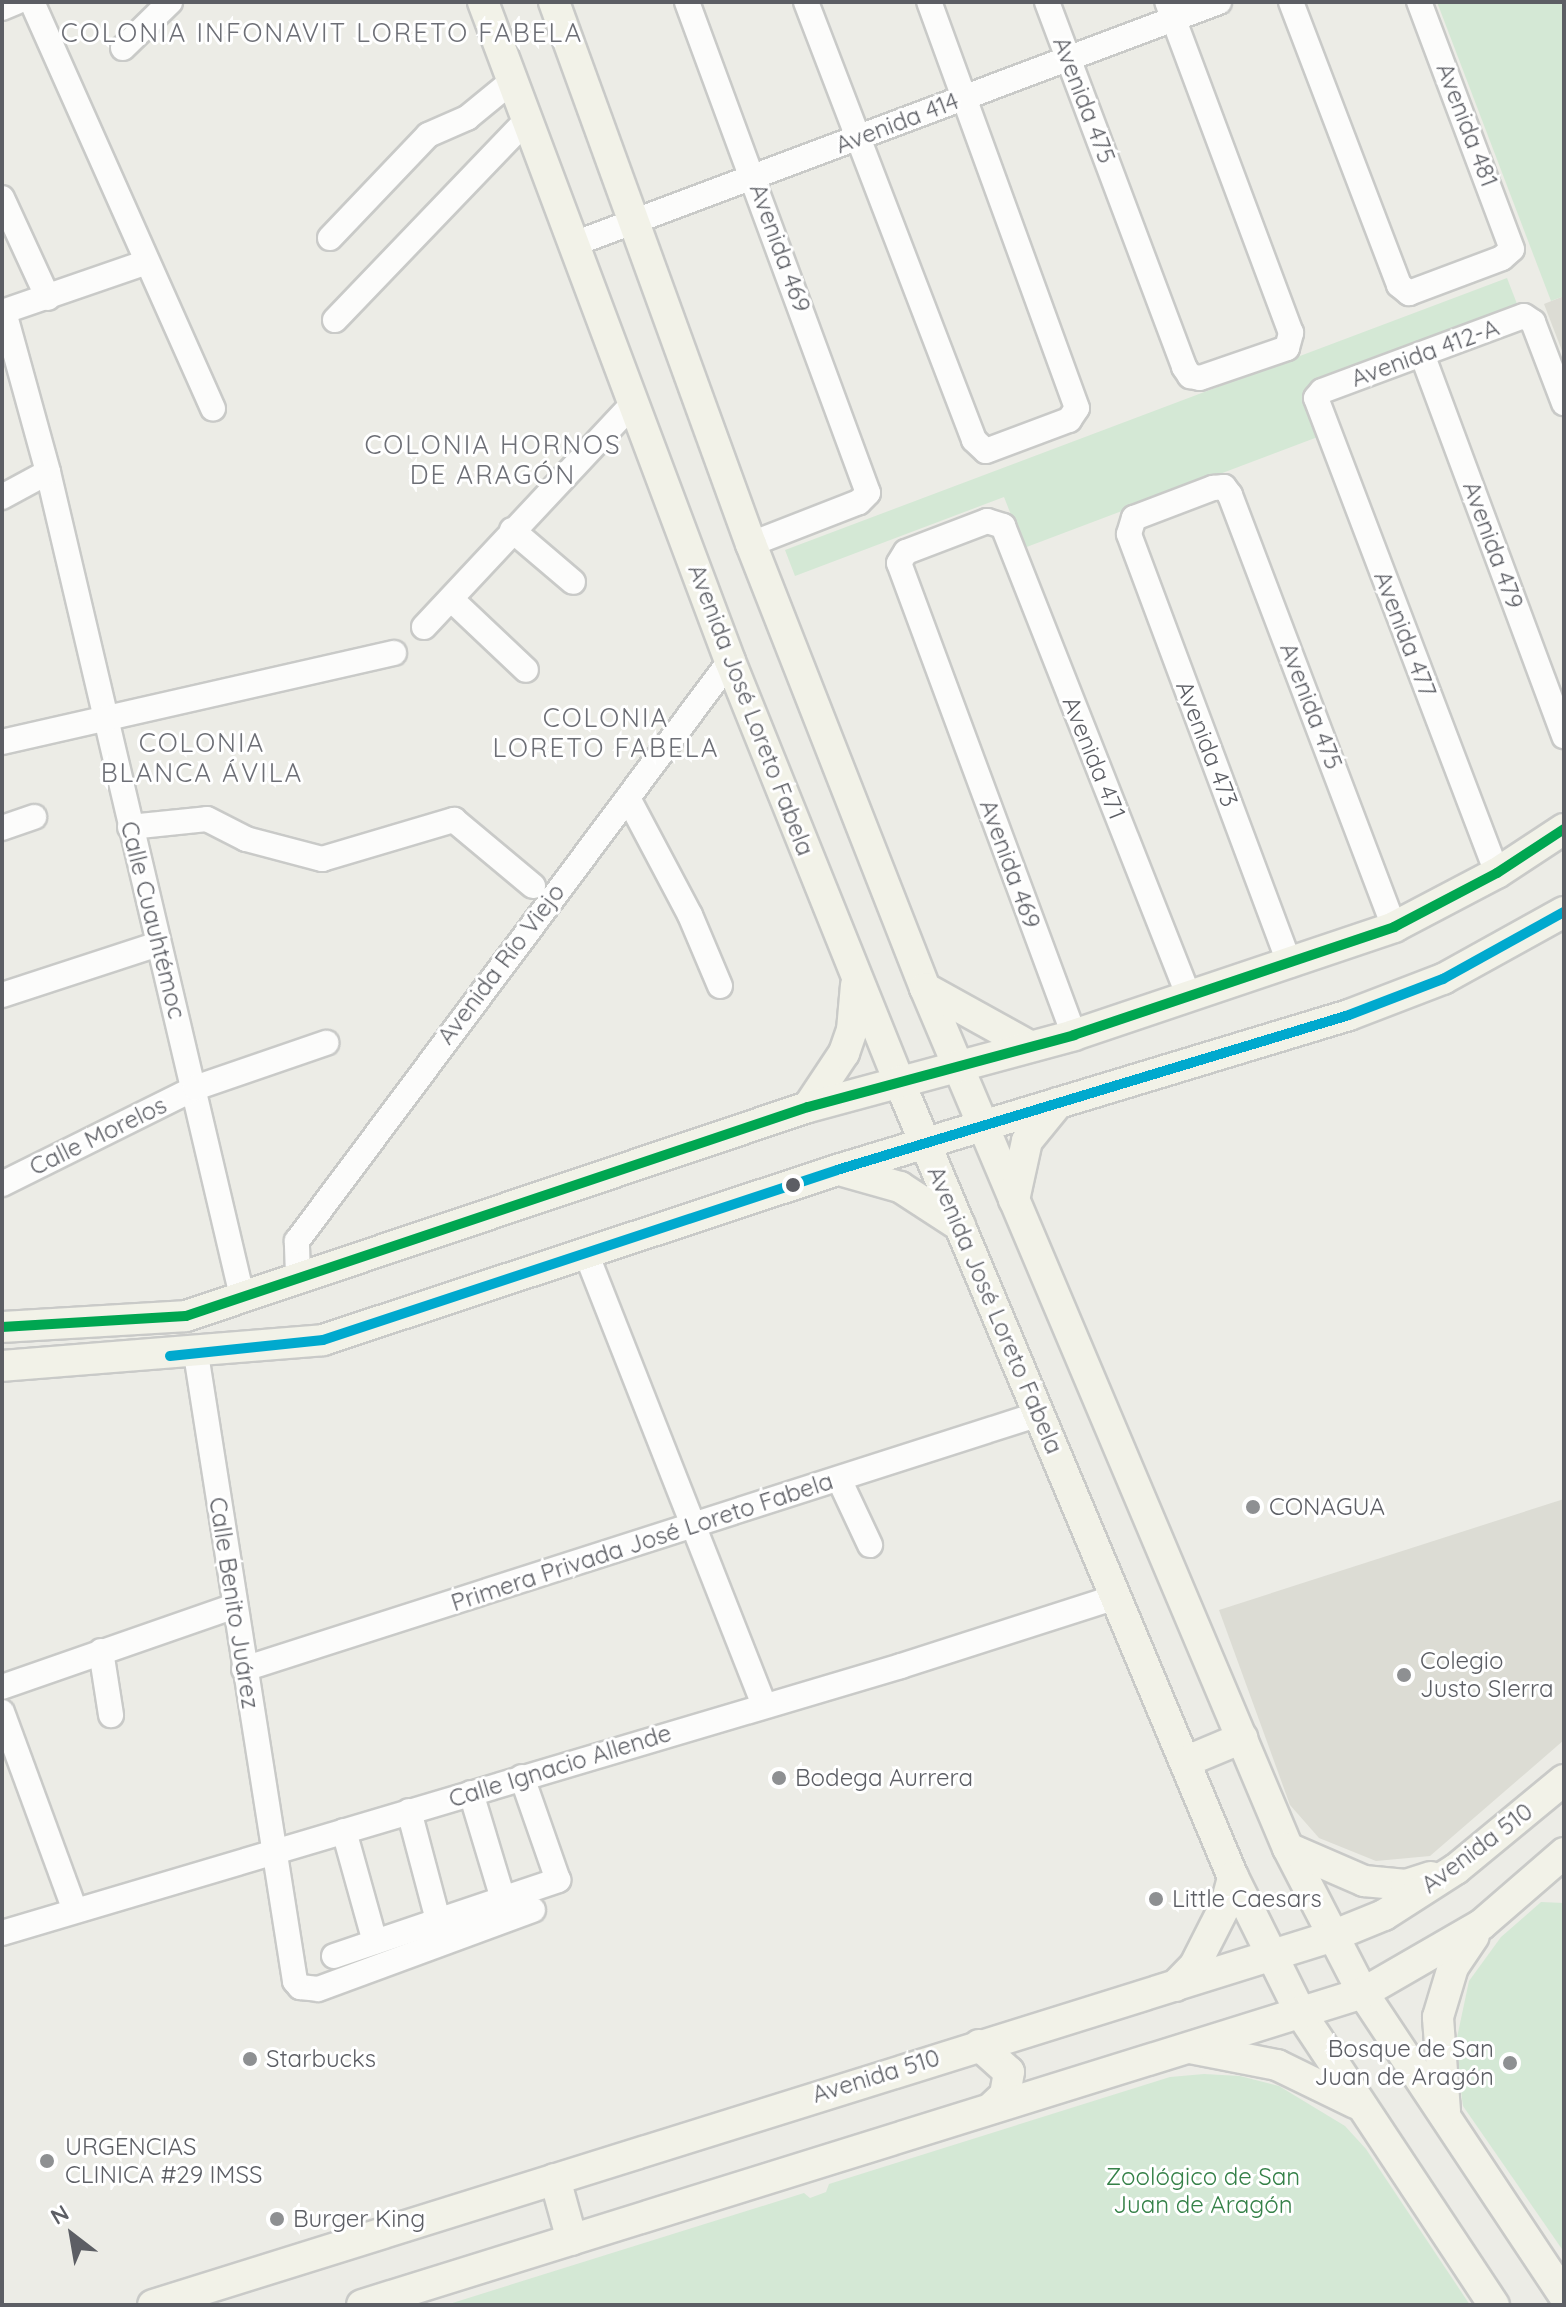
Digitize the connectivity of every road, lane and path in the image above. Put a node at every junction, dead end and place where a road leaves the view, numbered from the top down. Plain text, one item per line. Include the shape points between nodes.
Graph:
1 (16, 2) edge
2 (32, 2) edge
3 (170, 2) edge
4 (483, 2) edge
5 (554, 2) edge
6 (687, 2) edge
7 (806, 2) edge
8 (929, 2) edge
9 (1047, 2) edge
10 (1219, 2) edge
11 (1291, 2) edge
12 (1419, 2) edge
13 (2, 8) edge
14 (1170, 11) edge
15 (123, 48) dead end
16 (1069, 58) junction
17 (512, 81) junction
18 (964, 97) junction
19 (527, 120) junction
20 (859, 137) junction
21 (754, 177) junction
22 (2, 198) edge
23 (635, 221) junction
24 (330, 238) dead end
25 (574, 244) junction
26 (147, 262) junction
27 (48, 298) junction
28 (3, 312) edge
29 (335, 320) dead end
30 (1422, 354) junction
31 (1317, 395) joint
32 (1564, 403) edge
33 (633, 404) junction
34 (213, 409) dead end
35 (48, 472) junction
36 (1224, 487) joint
37 (2, 497) edge
38 (512, 530) junction
39 (751, 544) junction
40 (899, 558) joint
41 (573, 582) dead end
42 (451, 599) junction
43 (424, 627) dead end
44 (394, 653) dead end
45 (730, 661) junction
46 (526, 670) dead end
47 (103, 718) junction
48 (1564, 736) edge
49 (2, 742) edge
50 (628, 798) junction
51 (34, 817) dead end
52 (130, 827) junction
53 (2, 828) edge
54 (1564, 829) edge
55 (1497, 873) junction
56 (533, 886) dead end
57 (1564, 912) edge
58 (1394, 927) junction
59 (158, 944) junction
60 (1290, 965) junction
61 (856, 975) junction
62 (720, 986) dead end
63 (925, 988) junction
64 (2, 995) edge
65 (1189, 997) junction
66 (1074, 1035) junction
67 (326, 1043) dead end
68 (1026, 1044) junction
69 (958, 1064) junction
70 (899, 1081) junction
71 (195, 1088) junction
72 (1058, 1103) junction
73 (808, 1107) junction
74 (984, 1125) junction
75 (925, 1144) junction
76 (837, 1170) junction
77 (2, 1184) edge
78 (1014, 1200) junction
79 (962, 1227) junction
80 (586, 1253) junction
81 (298, 1275) junction
82 (242, 1296) junction
83 (2, 1327) edge
84 (196, 1354) junction
85 (2, 1366) edge
86 (1039, 1414) junction
87 (839, 1479) junction
88 (696, 1523) junction
89 (870, 1545) dead end
90 (1116, 1597) junction
91 (234, 1606) junction
92 (101, 1651) junction
93 (244, 1669) junction
94 (2, 1687) edge
95 (764, 1705) junction
96 (2, 1712) edge
97 (111, 1715) dead end
98 (1242, 1738) junction
99 (1187, 1761) junction
100 (522, 1777) junction
101 (471, 1793) junction
102 (1558, 1797) edge
103 (409, 1811) junction
104 (344, 1831) junction
105 (1288, 1848) junction
106 (275, 1850) junction
107 (1564, 1853) edge
108 (1456, 1869) junction
109 (1233, 1877) junction
110 (503, 1899) junction
111 (75, 1910) junction
112 (533, 1910) dead end
113 (438, 1920) junction
114 (1481, 1925) junction
115 (2, 1933) edge
116 (1330, 1937) junction
117 (375, 1942) junction
118 (334, 1956) dead end
119 (1269, 1956) junction
120 (1175, 1986) junction
121 (1363, 1993) junction
122 (1300, 2012) junction
123 (979, 2045) junction
124 (1184, 2047) junction
125 (1357, 2104) junction
126 (993, 2106) junction
127 (1447, 2125) junction
128 (555, 2179) junction
129 (572, 2240) junction
130 (1564, 2296) edge
131 (153, 2305) edge
132 (362, 2305) edge
133 (1494, 2305) edge

1 - 13 street
2 - 26 street
3 - 15 street
4 - 17 main road, Avenida José Loreto Fabela
5 - 23 main road
6 - 21 street, Avenida 469
7 - 20 street
8 - 18 street
9 - 16 street, Avenida 475
10 - 14 street, Avenida 414
11 - 12 street, Avenida 481 via 1405,292 1502,258 1512,249
14 - 16 street, Avenida 414
14 - 16 street, Avenida 475 via 1289,325 1287,348 1200,378 1190,376
16 - 18 street, Avenida 414
17 - 19 main road, Avenida José Loreto Fabela
17 - 24 street via 467,118 428,135
18 - 20 street, Avenida 414
18 - 20 street via 1077,413 1018,440 980,449
19 - 25 main road, Avenida José Loreto Fabela
19 - 29 street
20 - 21 street, Avenida 414
21 - 23 street, Avenida 414
21 - 39 street, Avenida 469 via 867,496
22 - 27 street
23 - 25 street, Avenida 414
23 - 39 main road
25 - 33 main road, Avenida José Loreto Fabela
26 - 27 street
26 - 34 street
27 - 28 street
28 - 35 street, Calle Cuauhtémoc
30 - 31 street, Avenida 412-A
30 - 32 street, Avenida 412-A via 1524,316 1533,322
30 - 48 street, Avenida 479
31 - 55 street, Avenida 477
33 - 38 street
33 - 45 main road, Avenida José Loreto Fabela
35 - 37 street
35 - 47 street, Calle Cuauhtémoc
36 - 58 street, Avenida 475
36 - 60 street, Avenida 473 via 1130,522 1129,534
38 - 41 street
38 - 42 street
39 - 63 main road
40 - 65 street, Avenida 471 via 997,521
40 - 66 street, Avenida 469
42 - 43 street
42 - 46 street
44 - 47 street
45 - 50 street, Avenida Río Viejo
45 - 61 main road, Avenida José Loreto Fabela
47 - 49 street
47 - 52 street, Calle Cuauhtémoc
50 - 62 street via 690,915
50 - 81 street, Avenida Río Viejo via 297,1241
51 - 53 street
52 - 56 street via 207,819 246,839 322,859 454,820
52 - 59 street, Calle Cuauhtémoc
54 - 55 main road
55 - 58 main road
57 - 72 main road via 1443,979 1373,1006
58 - 60 main road
59 - 64 street
59 - 71 street, Calle Cuauhtémoc
60 - 65 main road
61 - 70 main road, Avenida José Loreto Fabela
61 - 73 main road via 852,1030 834,1073
63 - 68 main road
63 - 69 main road
65 - 66 main road
66 - 68 main road
67 - 71 street, Calle Morelos
68 - 69 main road
69 - 70 main road
69 - 74 main road
70 - 73 main road
70 - 75 main road, Avenida José Loreto Fabela
71 - 77 street, Calle Morelos
71 - 82 street, Calle Cuauhtémoc
72 - 74 main road
72 - 78 main road via 1027,1141
73 - 81 main road
74 - 75 main road
74 - 78 main road
75 - 76 main road
75 - 79 main road, Avenida José Loreto Fabela
76 - 79 main road via 900,1187
76 - 80 main road
78 - 98 main road
79 - 86 main road, Avenida José Loreto Fabela
80 - 84 main road via 323,1340
80 - 88 street
81 - 82 main road
82 - 83 main road via 186,1316
84 - 85 main road
84 - 91 street, Calle Benito Juárez
86 - 87 street, Primera Privada José Loreto Fabela
86 - 90 main road, Avenida José Loreto Fabela
87 - 88 street, Primera Privada José Loreto Fabela
87 - 89 street
88 - 93 street, Primera Privada José Loreto Fabela
88 - 95 street
90 - 95 street, Calle Ignacio Allende
90 - 99 main road, Avenida José Loreto Fabela
91 - 92 street
91 - 93 street, Calle Benito Juárez
92 - 94 street
92 - 97 street
93 - 106 street, Calle Benito Juárez
95 - 100 street, Calle Ignacio Allende
96 - 111 street
98 - 99 main road
98 - 105 main road
99 - 109 main road, Avenida José Loreto Fabela
100 - 101 street, Calle Ignacio Allende
100 - 110 street via 558,1880
101 - 103 street, Calle Ignacio Allende
101 - 110 street
102 - 108 main road, Avenida 510
103 - 104 street, Calle Ignacio Allende
103 - 113 street
104 - 106 street, Calle Ignacio Allende
104 - 117 street
105 - 108 main road via 1364,1881 1406,1885
105 - 116 main road
106 - 111 street, Calle Ignacio Allende
106 - 112 street, Calle Benito Juárez via 292,1972 300,1987 308,1989
107 - 114 main road
108 - 116 main road, Avenida 510 via 1384,1915
109 - 119 main road, Avenida José Loreto Fabela
109 - 120 main road via 1226,1904 1195,1965
110 - 113 street
111 - 115 street, Calle Ignacio Allende
113 - 117 street
114 - 121 main road
114 - 127 main road via 1453,1967 1438,2017 1439,2082
116 - 119 main road, Avenida 510
116 - 121 main road
117 - 118 street
119 - 120 main road, Avenida 510
119 - 122 main road, Avenida José Loreto Fabela
120 - 123 main road, Avenida 510
121 - 122 main road
121 - 127 main road
122 - 124 main road
122 - 125 main road, Avenida José Loreto Fabela
123 - 126 main road via 1009,2072 1005,2095
123 - 128 main road, Avenida 510
124 - 125 main road via 1277,2065
124 - 126 main road
125 - 133 main road, Avenida José Loreto Fabela
126 - 129 main road
127 - 130 main road
128 - 129 main road
128 - 131 main road, Avenida 510
129 - 132 main road

